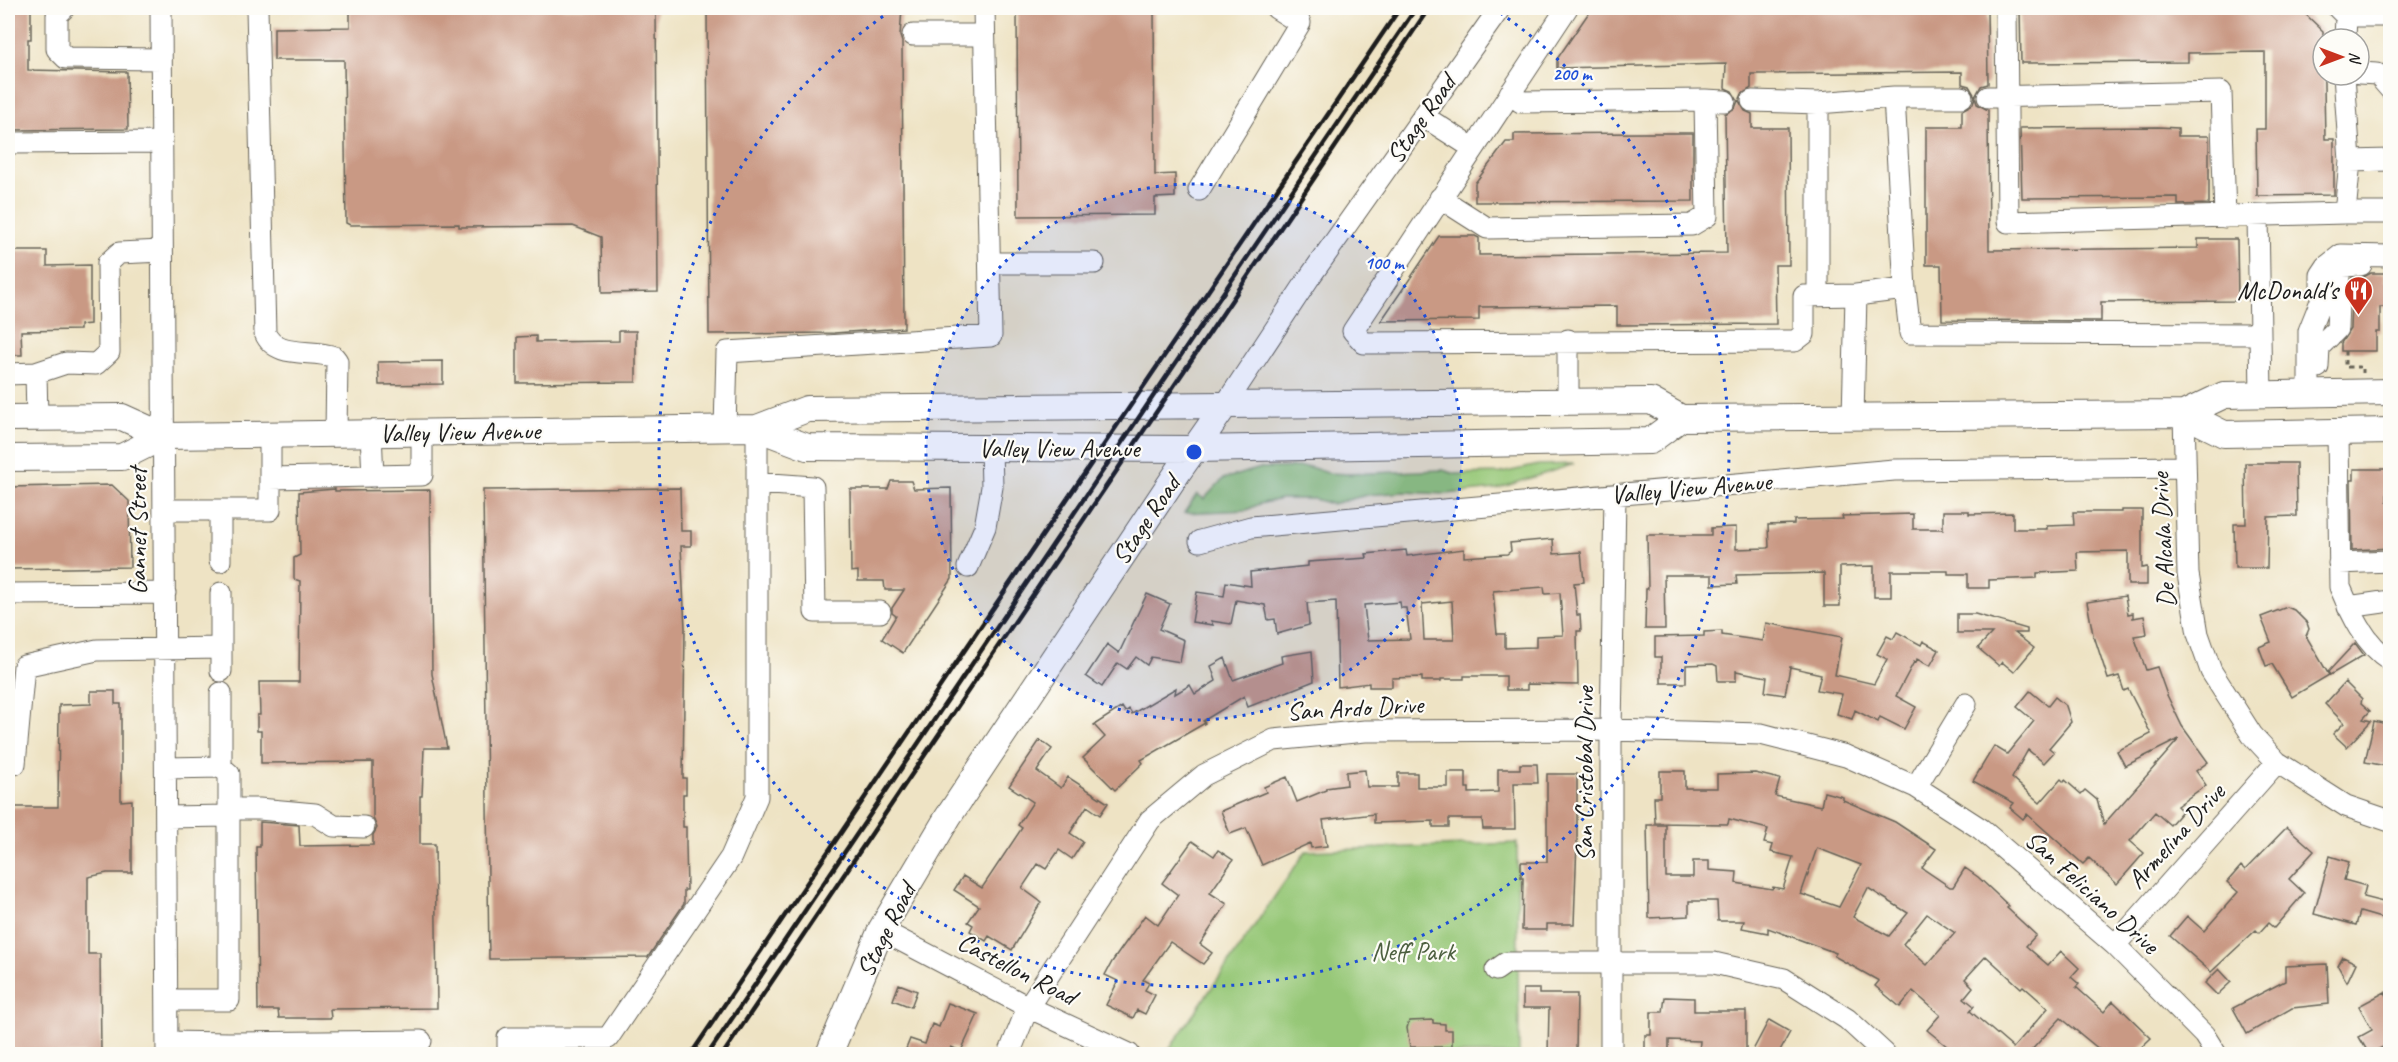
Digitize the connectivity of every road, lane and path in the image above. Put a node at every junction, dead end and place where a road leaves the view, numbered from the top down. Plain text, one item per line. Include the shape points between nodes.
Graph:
1 (64, 8) edge
2 (161, 8) edge
3 (257, 8) edge
4 (984, 8) edge
5 (1276, 8) edge
6 (1500, 8) edge
7 (1566, 8) edge
8 (2006, 8) edge
9 (2342, 12) edge
10 (2391, 16) edge
11 (2344, 27) edge
12 (913, 34) dead end
13 (984, 35) junction
14 (162, 59) junction
15 (2371, 74) edge
16 (2345, 87) edge
17 (2391, 89) edge
18 (1510, 93) junction
19 (1894, 97) junction
20 (1962, 97) dead end
21 (1997, 97) junction
22 (1752, 101) dead end
23 (1818, 103) junction
24 (1423, 116) junction
25 (162, 142) junction
26 (8, 143) edge
27 (1473, 148) junction
28 (2391, 160) edge
29 (2350, 161) junction
30 (1199, 190) dead end
31 (1440, 198) junction
32 (2345, 213) junction
33 (2391, 213) edge
34 (2258, 216) junction
35 (2225, 218) junction
36 (162, 251) junction
37 (2391, 256) edge
38 (990, 263) junction
39 (1094, 263) dead end
40 (2391, 267) edge
41 (1905, 289) junction
42 (1818, 294) junction
43 (1856, 295) junction
44 (2260, 334) junction
45 (1568, 340) junction
46 (2345, 351) dead end
47 (36, 373) junction
48 (8, 374) edge
49 (2363, 374) dead end
50 (2309, 384) junction
51 (2391, 392) edge
52 (2261, 394) junction
53 (1568, 402) junction
54 (1225, 405) junction
55 (2184, 414) junction
56 (37, 417) junction
57 (1854, 417) junction
58 (8, 418) edge
59 (1681, 418) junction
60 (757, 428) junction
61 (725, 429) junction
62 (2391, 431) edge
63 (2338, 432) junction
64 (371, 433) junction
65 (422, 433) junction
66 (270, 434) junction
67 (336, 434) junction
68 (164, 435) junction
69 (991, 448) junction
70 (1194, 449) junction
71 (8, 458) edge
72 (2185, 467) junction
73 (373, 477) junction
74 (270, 478) junction
75 (758, 483) junction
76 (1615, 495) junction
77 (164, 510) junction
78 (220, 510) junction
79 (1200, 541) dead end
80 (220, 561) dead end
81 (2391, 561) edge
82 (2339, 563) junction
83 (968, 567) dead end
84 (165, 593) junction
85 (221, 593) dead end
86 (8, 594) edge
87 (2391, 601) edge
88 (2348, 607) junction
89 (880, 612) dead end
90 (165, 648) junction
91 (221, 648) junction
92 (2391, 660) edge
93 (221, 671) dead end
94 (220, 693) dead end
95 (1966, 704) dead end
96 (1611, 730) junction
97 (2277, 762) junction
98 (15, 765) dead end
99 (221, 767) junction
100 (166, 768) junction
101 (1916, 787) junction
102 (229, 812) junction
103 (166, 817) junction
104 (2391, 821) edge
105 (364, 827) dead end
106 (881, 930) junction
107 (2115, 945) junction
108 (1610, 962) junction
109 (1496, 970) dead end
110 (167, 1000) junction
111 (1028, 1007) junction
112 (421, 1041) dead end
113 (554, 1046) edge
114 (167, 1048) edge
115 (229, 1049) edge
116 (508, 1054) edge
117 (829, 1054) edge
118 (1009, 1054) edge
119 (1129, 1054) edge
120 (1611, 1054) edge
121 (1885, 1054) edge
122 (2216, 1054) edge

1 - 14 street via 57,15 57,49 66,58
2 - 14 street, Gannet Street
3 - 67 street via 265,333 268,340 286,350 334,357 337,361
4 - 13 street
5 - 30 street via 1300,23
6 - 24 street, Stage Road
7 - 18 street
8 - 21 street
9 - 10 street
9 - 11 street
12 - 13 street
13 - 38 street
14 - 25 street, Gannet Street
15 - 17 street via 2377,74
16 - 29 street
18 - 27 street
18 - 31 street via 1521,102 1715,101 1707,216 1692,225 1487,228
19 - 20 street
19 - 23 street
19 - 41 street
21 - 35 street via 2008,222
21 - 35 street via 2221,92
22 - 23 street
23 - 42 street
24 - 27 street
24 - 54 street, Stage Road
25 - 26 street
25 - 36 street, Gannet Street
27 - 31 street
28 - 29 street
29 - 32 street
31 - 45 street via 1353,331 1358,338 1364,343
32 - 33 street
32 - 34 street
34 - 35 street
34 - 44 street
36 - 47 street via 119,253 108,263 109,352 96,364 66,363
36 - 68 street, Gannet Street
37 - 50 street via 2341,255 2321,275 2321,301 2309,331
38 - 39 street
38 - 61 street via 992,336 727,352
40 - 50 street via 2343,266 2338,273 2337,329 2319,347 2319,366
41 - 43 street
41 - 44 street via 1910,333
42 - 43 street
42 - 45 street via 1804,296 1804,334 1795,341
43 - 57 street
44 - 52 street
45 - 53 street
46 - 49 path via 2345,367 2363,367
47 - 48 street
47 - 56 street
50 - 51 main road, Valley View Avenue
50 - 52 main road, Valley View Avenue
52 - 55 main road, Valley View Avenue via 2224,395
53 - 54 main road, Valley View Avenue
53 - 59 main road, Valley View Avenue via 1651,401
54 - 60 main road, Valley View Avenue via 807,409
54 - 70 main road, Stage Road
55 - 57 main road, Valley View Avenue
55 - 63 main road, Valley View Avenue via 2224,434
55 - 72 street, De Alcala Drive
56 - 58 main road, Valley View Avenue
56 - 68 main road, Valley View Avenue via 122,417
57 - 59 main road, Valley View Avenue
59 - 70 main road, Valley View Avenue via 1650,441
60 - 61 main road, Valley View Avenue
60 - 69 main road, Valley View Avenue via 807,447
60 - 75 street
61 - 65 main road, Valley View Avenue
62 - 63 main road, Valley View Avenue
63 - 82 street
64 - 65 main road, Valley View Avenue
64 - 67 main road, Valley View Avenue
64 - 73 street
65 - 73 street via 422,475
66 - 67 main road, Valley View Avenue
66 - 68 main road, Valley View Avenue
66 - 74 street
68 - 71 main road, Valley View Avenue via 122,457
68 - 77 street, Gannet Street
69 - 70 main road, Valley View Avenue
69 - 83 street via 992,487 985,527
70 - 106 main road, Stage Road via 948,817
72 - 76 street, Valley View Avenue via 1894,470
72 - 97 street, De Alcala Drive via 2188,574 2198,634 2211,671 2232,706
73 - 74 street
74 - 78 street via 270,510
75 - 89 street via 813,487 815,612
75 - 113 street via 757,797 731,857 608,1038
76 - 79 street, Valley View Avenue via 1251,527
76 - 96 street, San Cristobal Drive
77 - 78 street
77 - 84 street, Gannet Street
78 - 80 street
81 - 82 street
82 - 88 street via 2340,587
84 - 86 street
84 - 90 street, Gannet Street
85 - 91 street
87 - 88 street
88 - 92 street via 2366,636
90 - 91 street
90 - 98 street via 97,650 24,666
90 - 100 street, Gannet Street
91 - 93 street
94 - 99 street
95 - 101 street
96 - 101 street, San Feliciano Drive via 1761,734 1846,756
96 - 108 street, San Cristobal Drive
96 - 111 street, San Ardo Drive via 1365,731 1274,740 1204,775 1150,820
97 - 104 street, De Alcala Drive via 2346,806
97 - 107 street, Armelina Drive
99 - 100 street
99 - 102 street via 229,774
100 - 103 street, Gannet Street
101 - 107 street, San Feliciano Drive via 1981,829
102 - 103 street
102 - 105 street via 315,814 334,826
102 - 110 street via 230,1000
103 - 110 street, Gannet Street
106 - 111 street, Castellon Road
106 - 117 main road, Stage Road
107 - 122 street, San Feliciano Drive via 2204,1035
108 - 109 street via 1506,963
108 - 120 street, San Cristobal Drive
108 - 121 street via 1714,963 1784,979 1847,1019
110 - 114 street, Gannet Street
111 - 118 street, San Ardo Drive
111 - 119 street, Castellon Road
112 - 115 street
113 - 116 street via 508,1038
114 - 115 street

